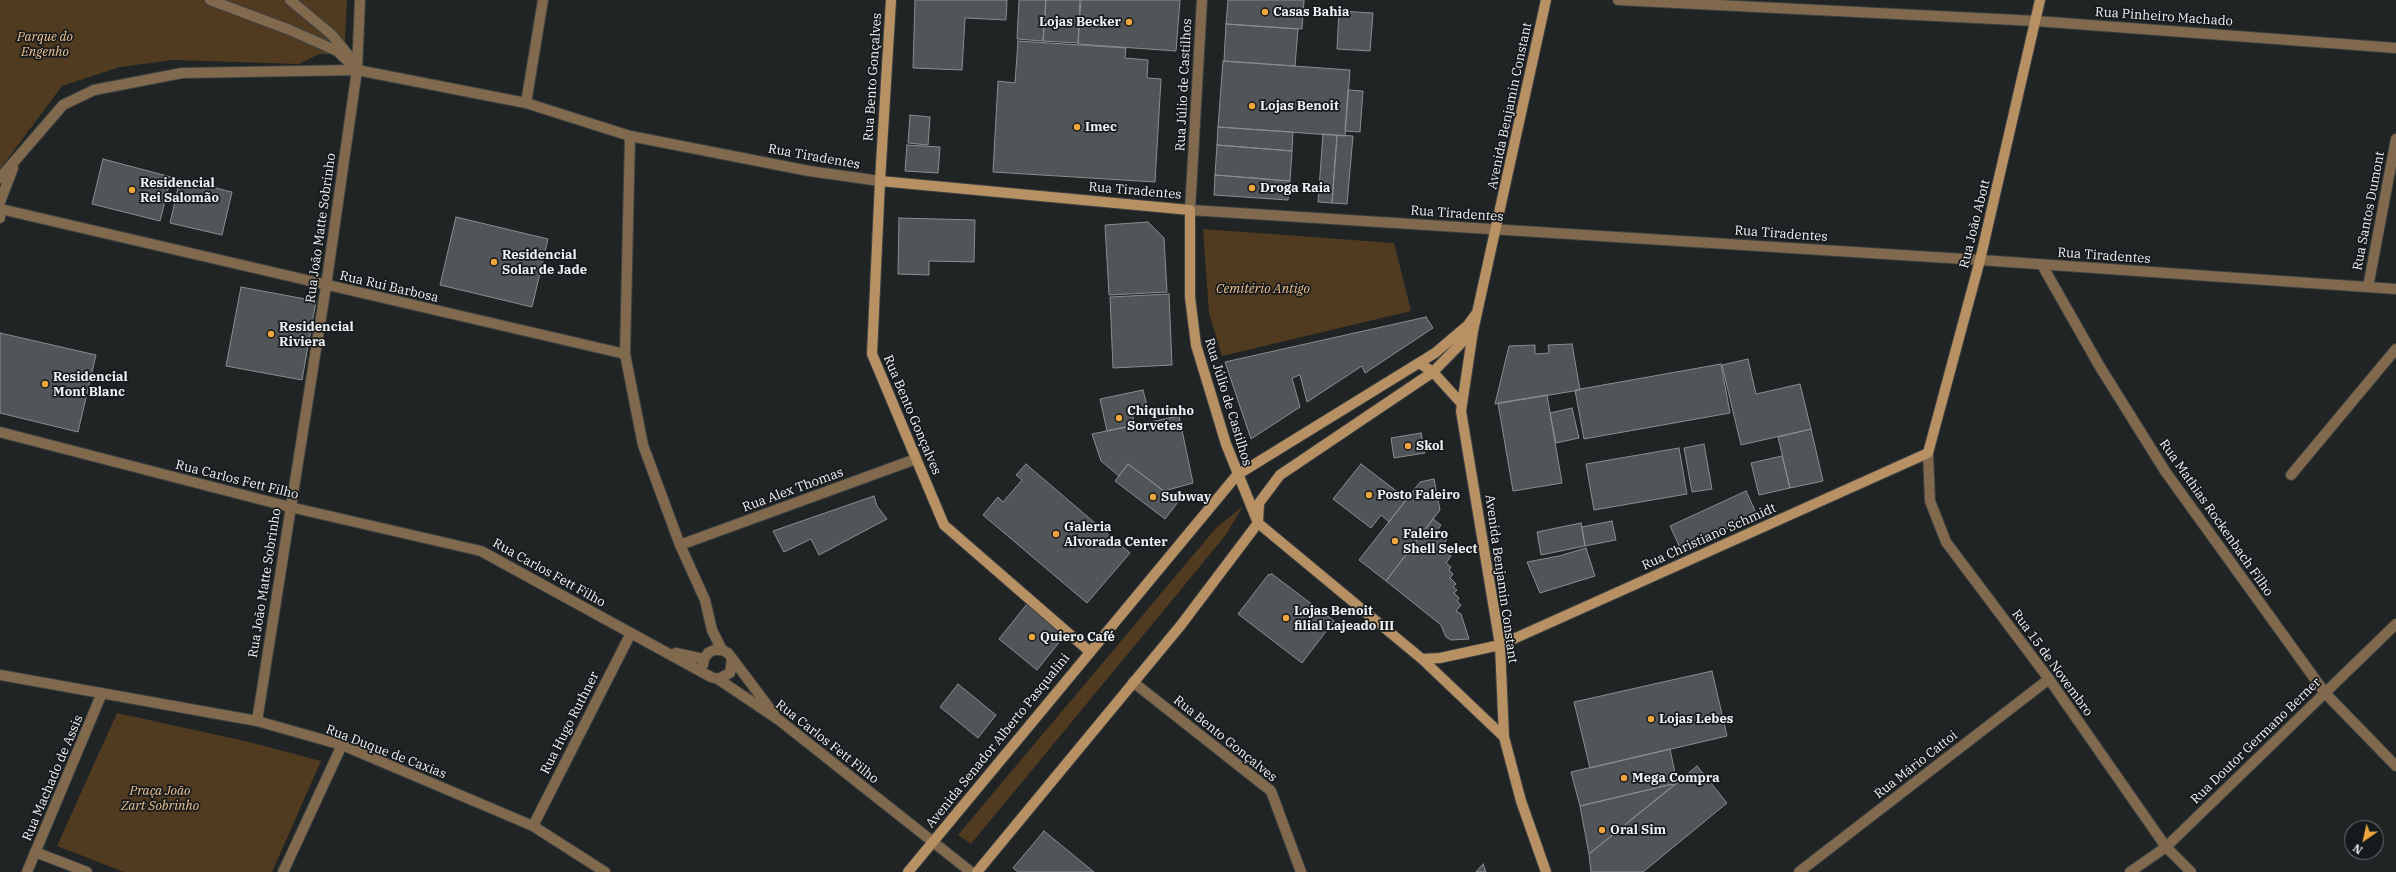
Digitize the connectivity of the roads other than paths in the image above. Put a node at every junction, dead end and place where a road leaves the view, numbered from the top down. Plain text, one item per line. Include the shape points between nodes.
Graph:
1 (210, 0) edge
2 (290, 0) edge
3 (360, 0) edge
4 (543, 0) edge
5 (892, 0) edge
6 (1202, 0) edge
7 (1546, 0) edge
8 (1618, 0) edge
9 (2040, 0) edge
10 (2036, 21) junction
11 (2396, 48) edge
12 (357, 70) junction
13 (526, 103) junction
14 (630, 136) junction
15 (2396, 139) edge
16 (14, 164) junction
17 (0, 178) edge
18 (880, 181) junction
19 (0, 209) edge
20 (1190, 210) junction
21 (1496, 230) junction
22 (1980, 260) junction
23 (2042, 265) junction
24 (326, 286) junction
25 (2368, 287) junction
26 (2396, 289) edge
27 (1479, 311) junction
28 (1474, 331) junction
29 (2396, 349) edge
30 (1435, 353) joint
31 (625, 354) junction
32 (1419, 363) junction
33 (1433, 372) junction
34 (1462, 404) junction
35 (0, 432) edge
36 (1928, 453) junction
37 (916, 459) junction
38 (1237, 474) junction
39 (2291, 475) dead end
40 (290, 507) junction
41 (1258, 523) junction
42 (680, 545) junction
43 (2396, 624) edge
44 (712, 630) junction
45 (631, 633) junction
46 (1500, 645) junction
47 (662, 650) junction
48 (722, 650) junction
49 (1089, 651) junction
50 (706, 656) junction
51 (732, 659) junction
52 (1422, 659) junction
53 (706, 673) junction
54 (0, 675) edge
55 (718, 679) junction
56 (2049, 679) junction
57 (1133, 682) junction
58 (102, 693) junction
59 (2325, 693) junction
60 (779, 720) junction
61 (257, 721) junction
62 (1504, 737) junction
63 (342, 745) junction
64 (2396, 766) edge
65 (533, 826) junction
66 (933, 841) junction
67 (2166, 847) junction
68 (35, 852) junction
69 (27, 872) edge
70 (86, 872) edge
71 (283, 872) edge
72 (605, 872) edge
73 (908, 872) edge
74 (971, 872) edge
75 (977, 872) edge
76 (1301, 872) edge
77 (1546, 872) edge
78 (1799, 872) edge
79 (2130, 872) edge
80 (2191, 872) edge

1 - 12 street via 337,51
2 - 12 street via 332,35
3 - 12 street, Rua João Matte Sobrinho
4 - 13 street
5 - 18 main road, Rua Bento Gonçalves
6 - 20 street, Rua Júlio de Castilhos
7 - 21 main road, Avenida Benjamin Constant
8 - 10 street, Rua Pinheiro Machado
9 - 10 main road, Rua João Abott
10 - 11 street, Rua Pinheiro Machado
10 - 22 main road, Rua João Abott
12 - 13 street, Rua Tiradentes
12 - 16 street, Rua Tiradentes via 182,73 94,90 63,105
12 - 24 street, Rua João Matte Sobrinho
13 - 14 street, Rua Tiradentes
14 - 18 street, Rua Tiradentes via 809,171
14 - 31 street
15 - 25 street, Rua Santos Dumont
16 - 17 street
16 - 19 street
18 - 20 main road, Rua Tiradentes
18 - 37 main road, Rua Bento Gonçalves via 872,354
19 - 24 street, Rua Rui Barbosa via 32,214
20 - 21 street, Rua Tiradentes
20 - 38 main road, Rua Júlio de Castilhos via 1190,297 1196,345
21 - 22 street, Rua Tiradentes
21 - 27 main road, Avenida Benjamin Constant
22 - 23 street, Rua Tiradentes
22 - 36 main road, Rua João Abott
23 - 25 street, Rua Tiradentes
23 - 59 street, Rua Mathias Rockenbach Filho via 2100,367 2165,471
24 - 31 street, Rua Rui Barbosa
24 - 40 street, Rua João Matte Sobrinho
25 - 26 street, Rua Tiradentes
27 - 28 main road, Avenida Benjamin Constant
27 - 30 main road, Avenida Benjamin Constant via 1468,325
28 - 33 main road
28 - 34 main road, Avenida Benjamin Constant
29 - 39 street
30 - 32 main road, Avenida Senador Alberto Pasqualini
31 - 42 street via 643,445
32 - 33 main road
32 - 38 main road, Avenida Senador Alberto Pasqualini
33 - 34 main road
33 - 41 main road via 1280,475 1259,503
34 - 46 main road, Avenida Benjamin Constant
35 - 40 street, Rua Carlos Fett Filho
36 - 46 main road, Rua Christiano Schmidt
36 - 56 street, Rua 15 de Novembro via 1930,501 1946,542
37 - 42 street, Rua Alex Thomas
37 - 49 main road, Rua Bento Gonçalves via 944,525
38 - 41 main road, Rua Júlio de Castilhos
38 - 49 main road, Avenida Senador Alberto Pasqualini
40 - 45 street, Rua Carlos Fett Filho via 481,551
40 - 61 street, Rua João Matte Sobrinho
41 - 52 main road, Rua Júlio de Castilhos
41 - 57 main road via 1181,625
42 - 44 street via 705,600
43 - 59 street, Rua Doutor Germano Berner
44 - 48 street
44 - 50 street
45 - 47 street, Rua Carlos Fett Filho
45 - 65 street, Rua Hugo Ruthner
46 - 52 main road via 1440,658
46 - 62 main road, Avenida Benjamin Constant
47 - 50 street
47 - 53 street, Rua Carlos Fett Filho
48 - 50 street via 714,650
48 - 51 street
49 - 66 main road, Avenida Senador Alberto Pasqualini
50 - 53 street
51 - 55 street via 730,673
51 - 60 street
52 - 62 main road, Rua Júlio de Castilhos
53 - 55 street, Rua Carlos Fett Filho
54 - 58 street, Rua Duque de Caxias
55 - 60 street, Rua Carlos Fett Filho
56 - 67 street, Rua 15 de Novembro
56 - 78 street, Rua Mário Cattoi
57 - 75 main road
57 - 76 street, Rua Bento Gonçalves via 1271,791
58 - 61 street, Rua Duque de Caxias
58 - 68 street, Rua Machado de Assis
59 - 64 street, Rua Mathias Rockenbach Filho
59 - 67 street, Rua Doutor Germano Berner
60 - 66 street, Rua Carlos Fett Filho
61 - 63 street, Rua Duque de Caxias
62 - 77 main road, Avenida Benjamin Constant via 1521,801
63 - 65 street, Rua Duque de Caxias
63 - 71 street
65 - 72 street, Rua Duque de Caxias
66 - 73 main road, Avenida Senador Alberto Pasqualini
66 - 74 street, Rua Carlos Fett Filho
67 - 79 street, Rua Doutor Germano Berner
67 - 80 street, Rua 15 de Novembro
68 - 69 street, Rua Machado de Assis
68 - 70 street

